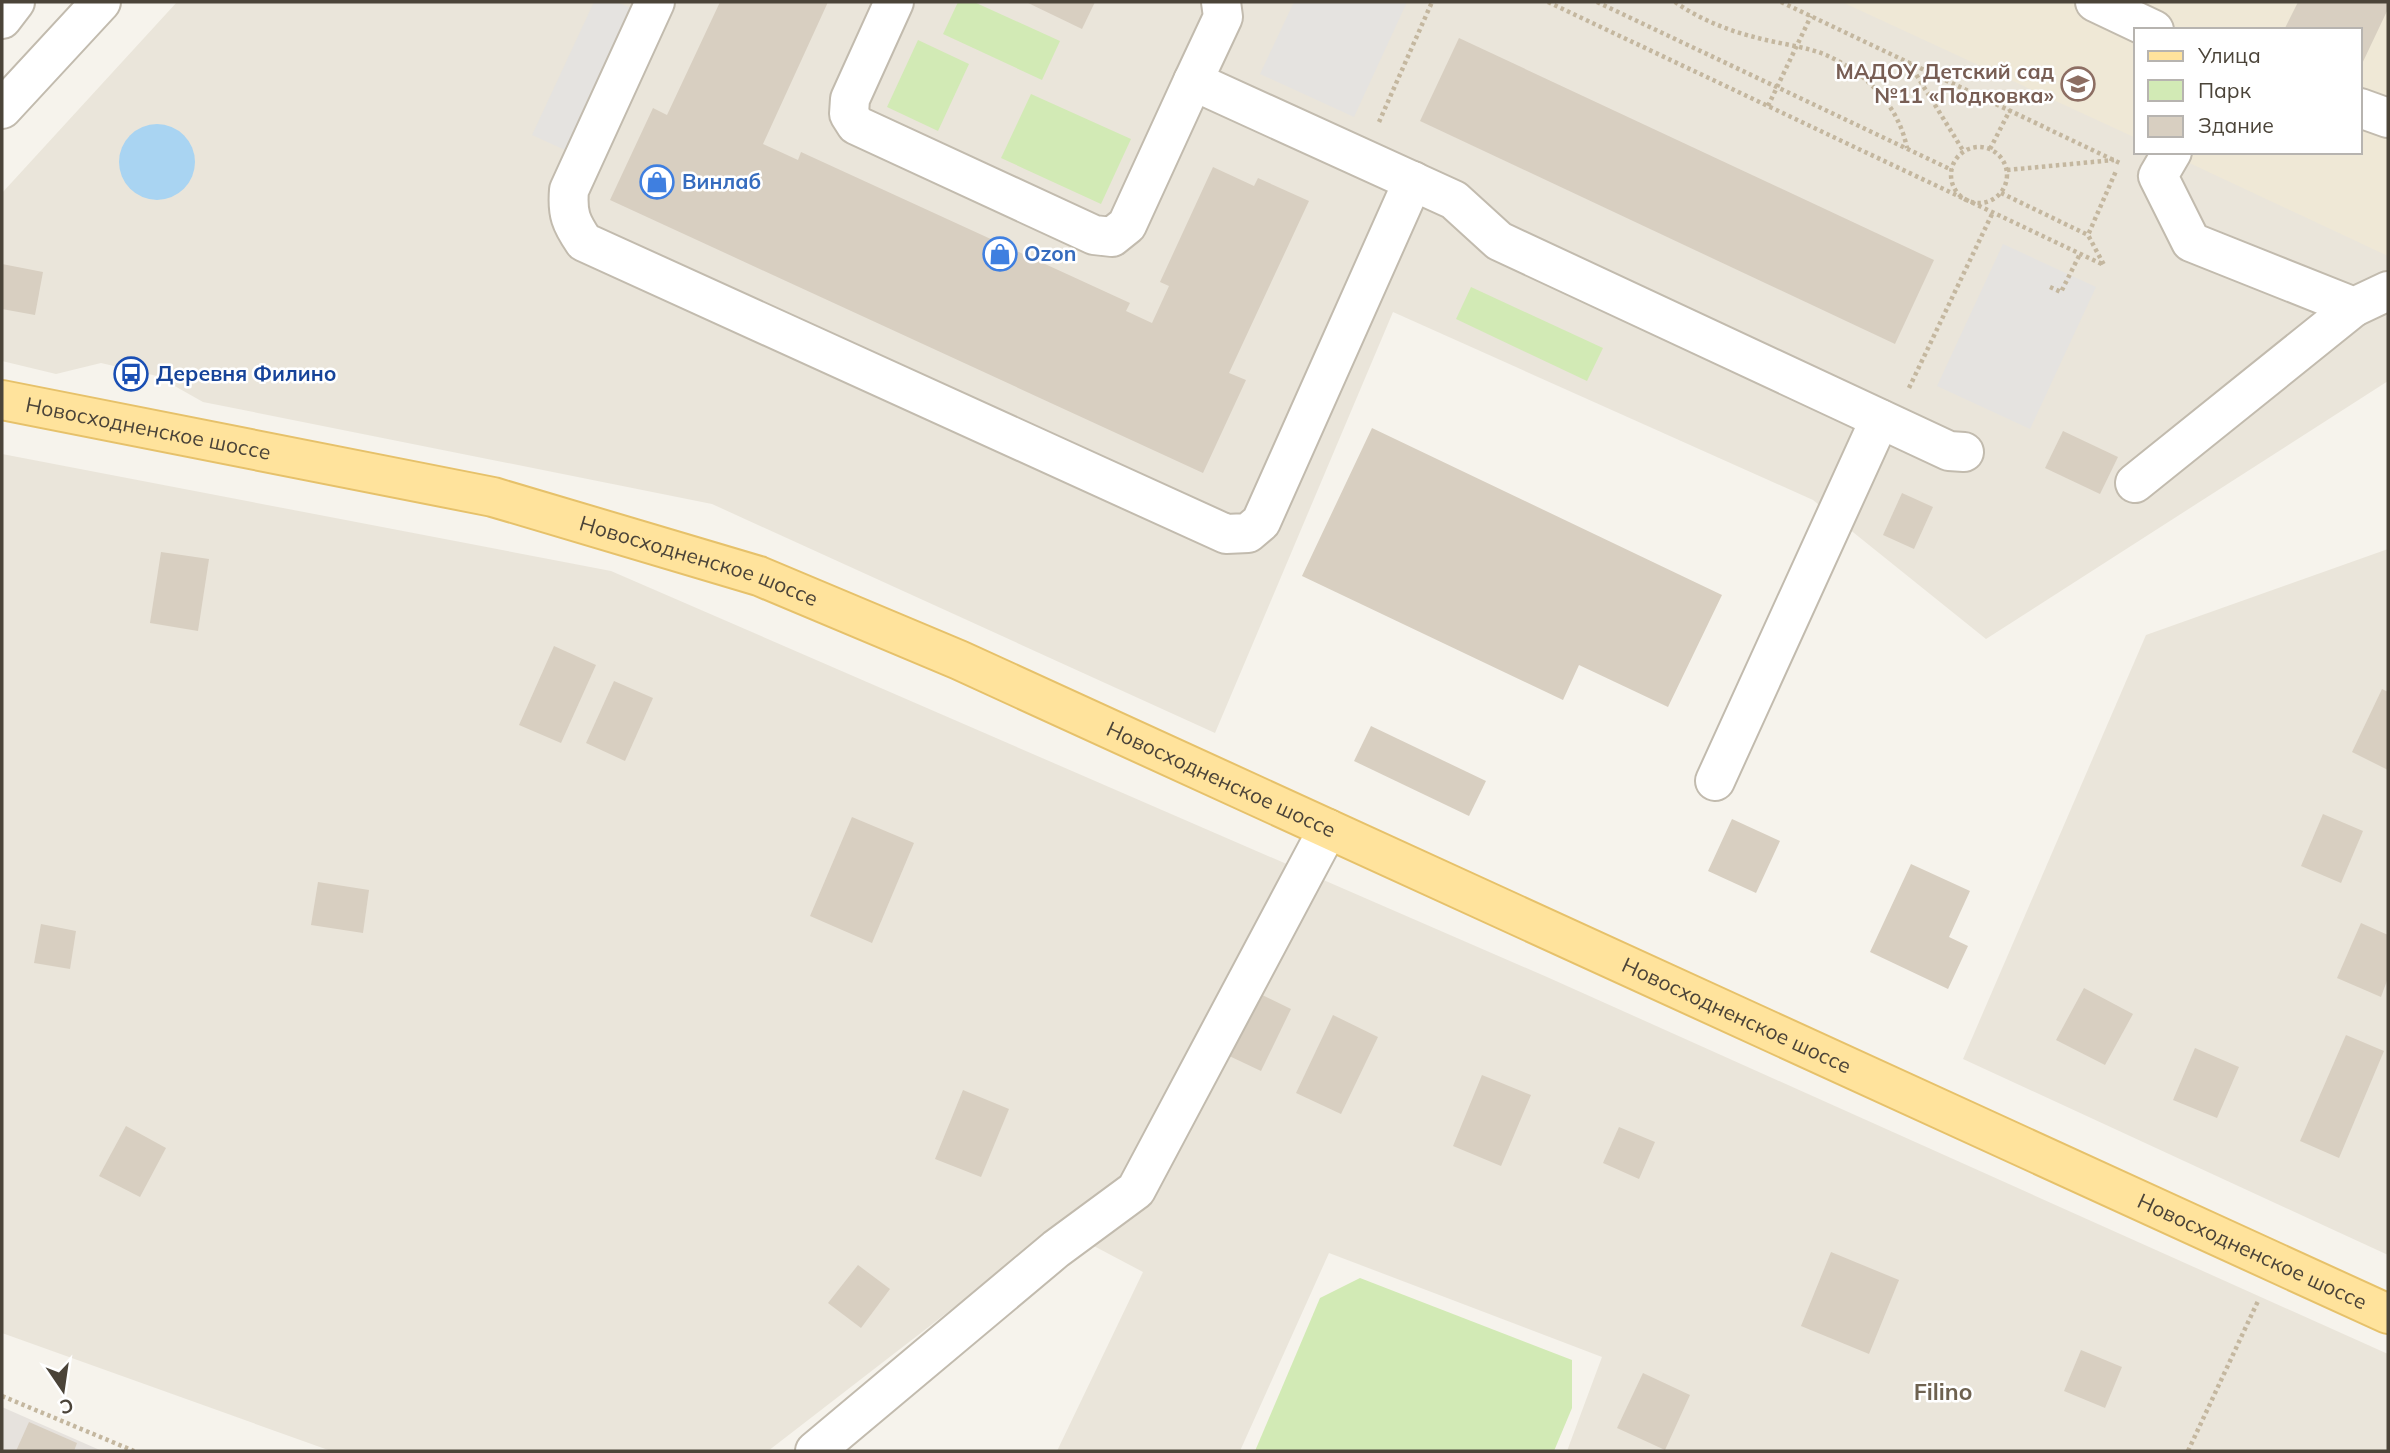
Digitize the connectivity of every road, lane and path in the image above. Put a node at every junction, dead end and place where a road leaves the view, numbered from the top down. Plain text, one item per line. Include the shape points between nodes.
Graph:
1 (15, 2) edge
2 (101, 2) edge
3 (655, 2) edge
4 (894, 2) edge
5 (1221, 2) edge
6 (1432, 2) edge
7 (1548, 2) edge
8 (1597, 2) edge
9 (1675, 2) edge
10 (1781, 2) edge
11 (2095, 2) edge
12 (1811, 16) junction
13 (2, 19) edge
14 (2150, 28) edge
15 (1796, 46) junction
16 (1909, 62) junction
17 (1193, 81) junction
18 (1777, 87) junction
19 (1768, 106) junction
20 (2, 109) edge
21 (2362, 109) edge
22 (2010, 110) junction
23 (2388, 118) edge
24 (1907, 149) junction
25 (1990, 149) junction
26 (1964, 152) junction
27 (1363, 158) junction
28 (2117, 161) junction
29 (2165, 164) edge
30 (1952, 170) junction
31 (2007, 170) junction
32 (1413, 181) junction
33 (2001, 193) junction
34 (1966, 200) junction
35 (1993, 212) junction
36 (2088, 235) junction
37 (2080, 253) junction
38 (2050, 286) dead end
39 (2388, 291) edge
40 (2354, 307) junction
41 (2, 400) edge
42 (1886, 421) junction
43 (1964, 452) dead end
44 (2135, 483) dead end
45 (1715, 781) dead end
46 (1328, 829) junction
47 (2263, 1290) dead end
48 (2388, 1314) edge
49 (2, 1396) edge
50 (134, 1451) edge
51 (815, 1451) edge
52 (2188, 1451) edge

1 - 13 street
2 - 20 street
3 - 32 street via 569,190 567,209 584,242 1226,534 1248,534 1261,522
4 - 17 street via 850,99 849,114 856,125 1094,235 1112,237 1127,225
5 - 17 street via 1223,17
6 - 27 path
7 - 19 path
8 - 18 path
9 - 15 path via 1718,25
10 - 12 path
11 - 14 street
12 - 15 path
12 - 16 path
15 - 18 path
15 - 24 path via 1825,55 1871,85 1889,102 1903,128
16 - 22 path
16 - 26 path
17 - 27 street
18 - 19 path
18 - 24 path
19 - 34 path
21 - 23 street
22 - 25 path
22 - 28 path
24 - 30 path
25 - 26 path
25 - 31 path via 2002,158
26 - 30 path
27 - 32 street
28 - 29 path via 2141,173
28 - 31 path
28 - 36 path
29 - 40 street via 2191,242
30 - 34 path via 1957,192
31 - 33 path
32 - 42 street via 1454,200 1499,241
33 - 34 path via 1991,201
33 - 36 path
34 - 35 path
35 - 37 path
35 - 42 path
36 - 37 path via 2104,265
37 - 38 path via 2061,292
39 - 40 street
40 - 44 street
41 - 46 main road, Новосходненское шоссе via 493,497 759,576 959,660
42 - 43 street via 1949,451
42 - 45 street
46 - 48 main road, Новосходненское шоссе
46 - 51 street via 1136,1190 1056,1249
47 - 52 path
49 - 50 path

